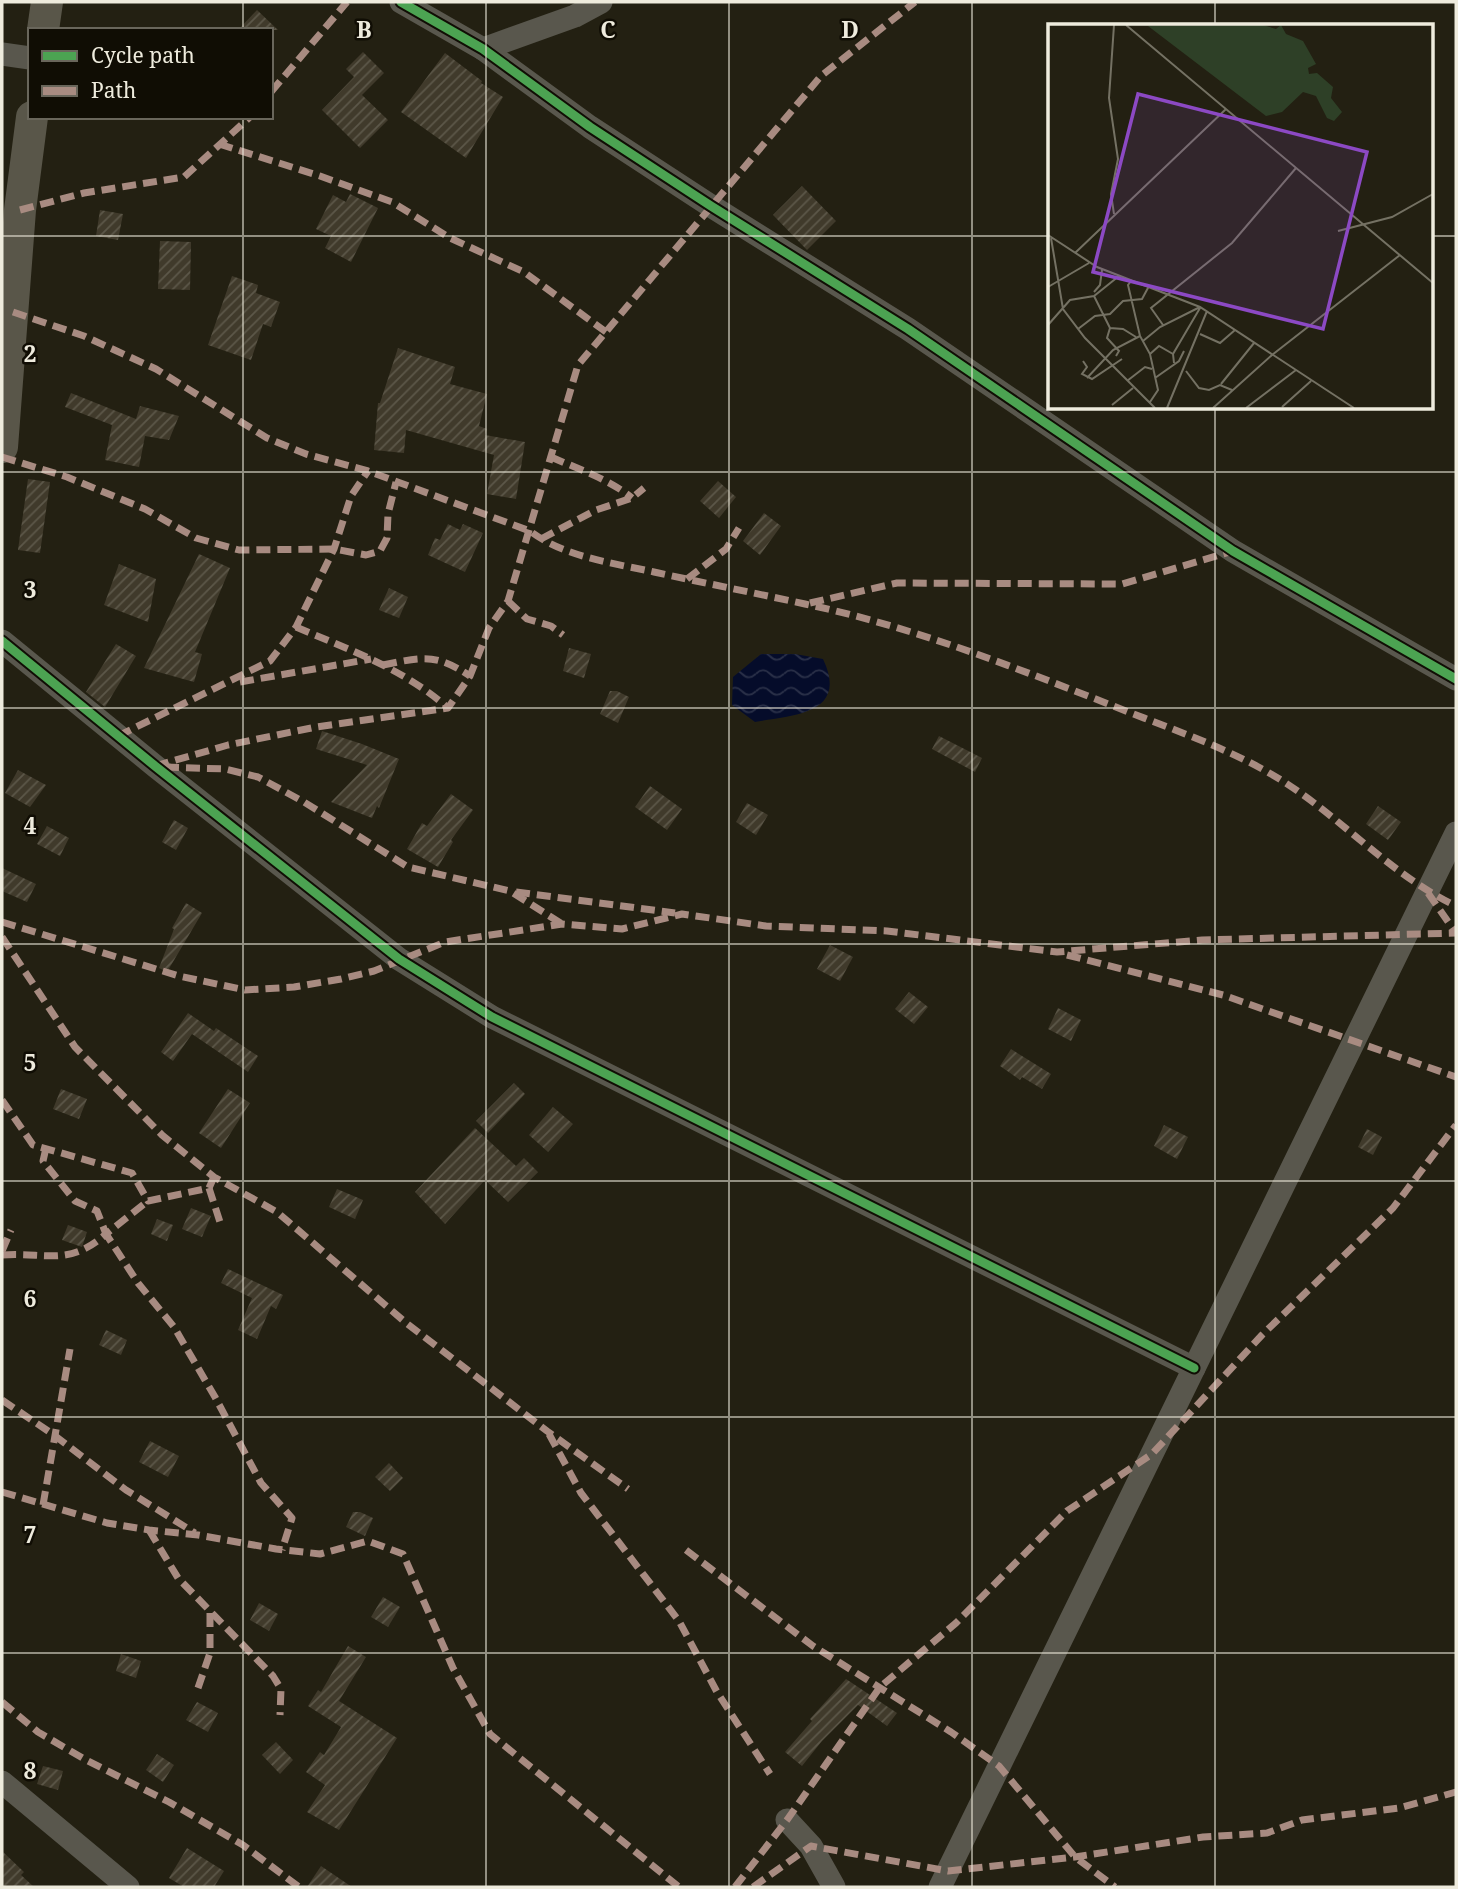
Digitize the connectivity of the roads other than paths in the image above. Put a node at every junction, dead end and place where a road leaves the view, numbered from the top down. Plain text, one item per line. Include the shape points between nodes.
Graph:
1 (47, 2) edge
2 (401, 2) edge
3 (601, 2) edge
4 (43, 28) edge
5 (483, 49) junction
6 (2, 54) edge
7 (28, 58) edge
8 (32, 119) edge
9 (11, 204) edge
10 (7, 310) edge
11 (2, 447) edge
12 (2, 641) edge
13 (1456, 679) edge
14 (1456, 833) edge
15 (1194, 1368) junction
16 (2, 1782) edge
17 (787, 1819) dead end
18 (128, 1887) edge
19 (834, 1887) edge
20 (940, 1887) edge

1 - 4 main road
2 - 5 street
3 - 5 street
5 - 13 street via 590,127 908,329 1233,551
6 - 7 street
8 - 9 main road
9 - 10 main road
10 - 11 main road
12 - 15 street via 399,959 492,1017
14 - 15 street
15 - 20 street
16 - 18 street
17 - 19 street via 811,1846

